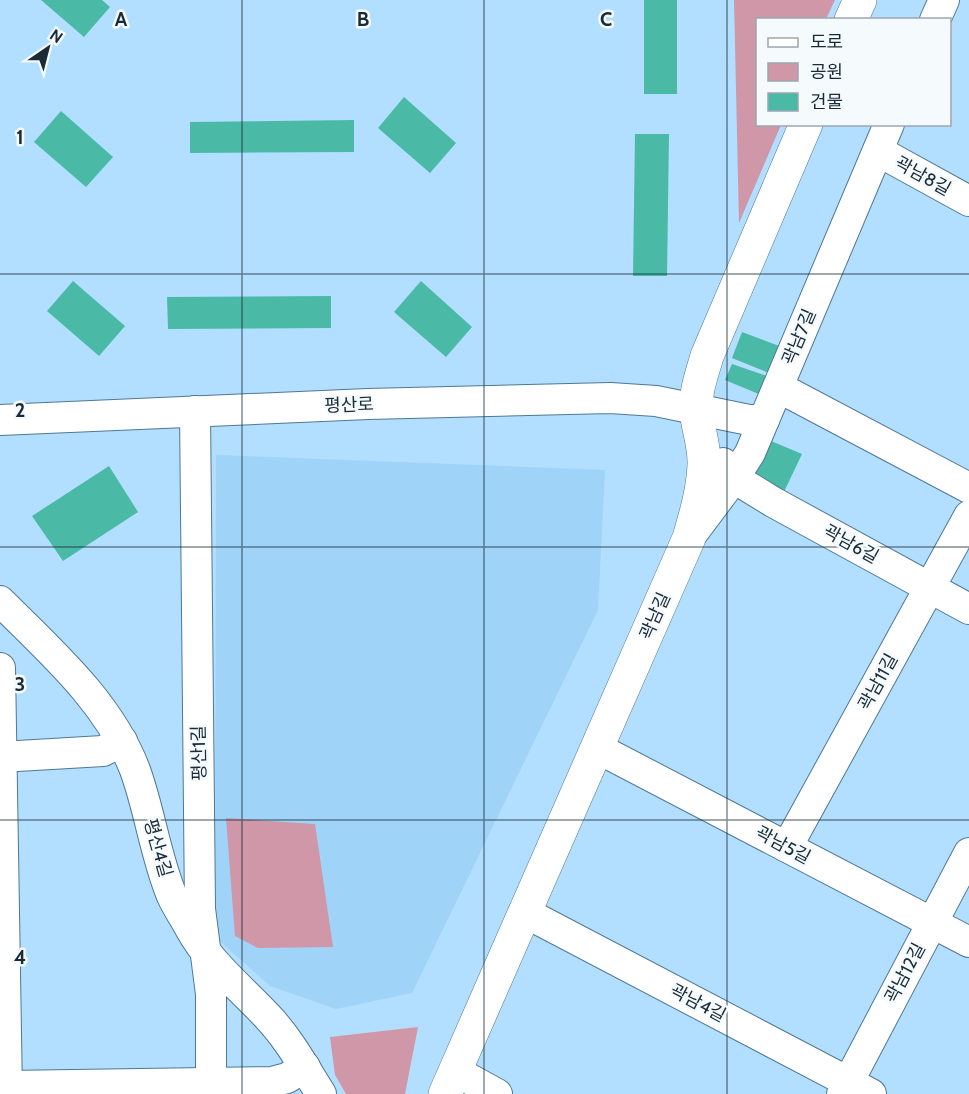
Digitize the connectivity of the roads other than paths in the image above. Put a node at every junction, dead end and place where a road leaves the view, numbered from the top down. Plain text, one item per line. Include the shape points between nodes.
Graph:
1 (860, 0) edge
2 (944, 0) edge
3 (852, 18) edge
4 (936, 18) edge
5 (805, 126) edge
6 (888, 126) edge
7 (878, 151) junction
8 (969, 201) edge
9 (778, 387) junction
10 (696, 409) junction
11 (195, 411) junction
12 (0, 420) edge
13 (764, 420) junction
14 (734, 478) junction
15 (969, 488) edge
16 (969, 516) edge
17 (689, 538) junction
18 (930, 588) junction
19 (0, 601) edge
20 (969, 609) edge
21 (0, 668) edge
22 (122, 741) junction
23 (597, 747) junction
24 (1, 757) edge
25 (787, 847) junction
26 (969, 853) edge
27 (524, 912) junction
28 (932, 922) junction
29 (969, 942) edge
30 (205, 952) junction
31 (304, 1068) junction
32 (450, 1082) edge
33 (211, 1088) edge
34 (7, 1090) edge
35 (854, 1090) edge
36 (321, 1094) edge
37 (497, 1094) edge

1 - 3 main road
2 - 4 street
5 - 10 main road, 곽남길 via 707,356
6 - 7 street, 곽남7길
7 - 8 street, 곽남8길
7 - 9 street, 곽남7길
9 - 13 street, 곽남7길
9 - 15 street
10 - 11 street, 평산로 via 656,400 610,398
10 - 13 street, 평산로
10 - 14 street via 708,426 723,465
10 - 17 main road, 곽남길 via 704,463
11 - 12 street, 평산로
11 - 30 street, 평산1길 via 200,909
13 - 14 street, 곽남7길
14 - 17 street, 곽남7길
14 - 18 street, 곽남6길
16 - 18 street, 곽남11길
17 - 23 main road, 곽남길
18 - 20 street, 곽남6길
18 - 25 street, 곽남11길
19 - 22 street, 평산4길 via 81,684
21 - 24 street
22 - 24 street via 103,751
22 - 30 street, 평산4길 via 135,769 172,896
23 - 25 street, 곽남5길
23 - 27 main road, 곽남길
24 - 34 street
25 - 28 street, 곽남5길
26 - 28 street, 곽남12길
27 - 32 main road, 곽남길
27 - 35 street, 곽남4길
28 - 29 street, 곽남5길
28 - 35 street, 곽남12길
30 - 31 street, 평산4길 via 267,1016
30 - 33 street, 평산1길 via 211,994
31 - 33 street via 272,1082
31 - 36 street, 평산4길
32 - 37 street
33 - 34 street

